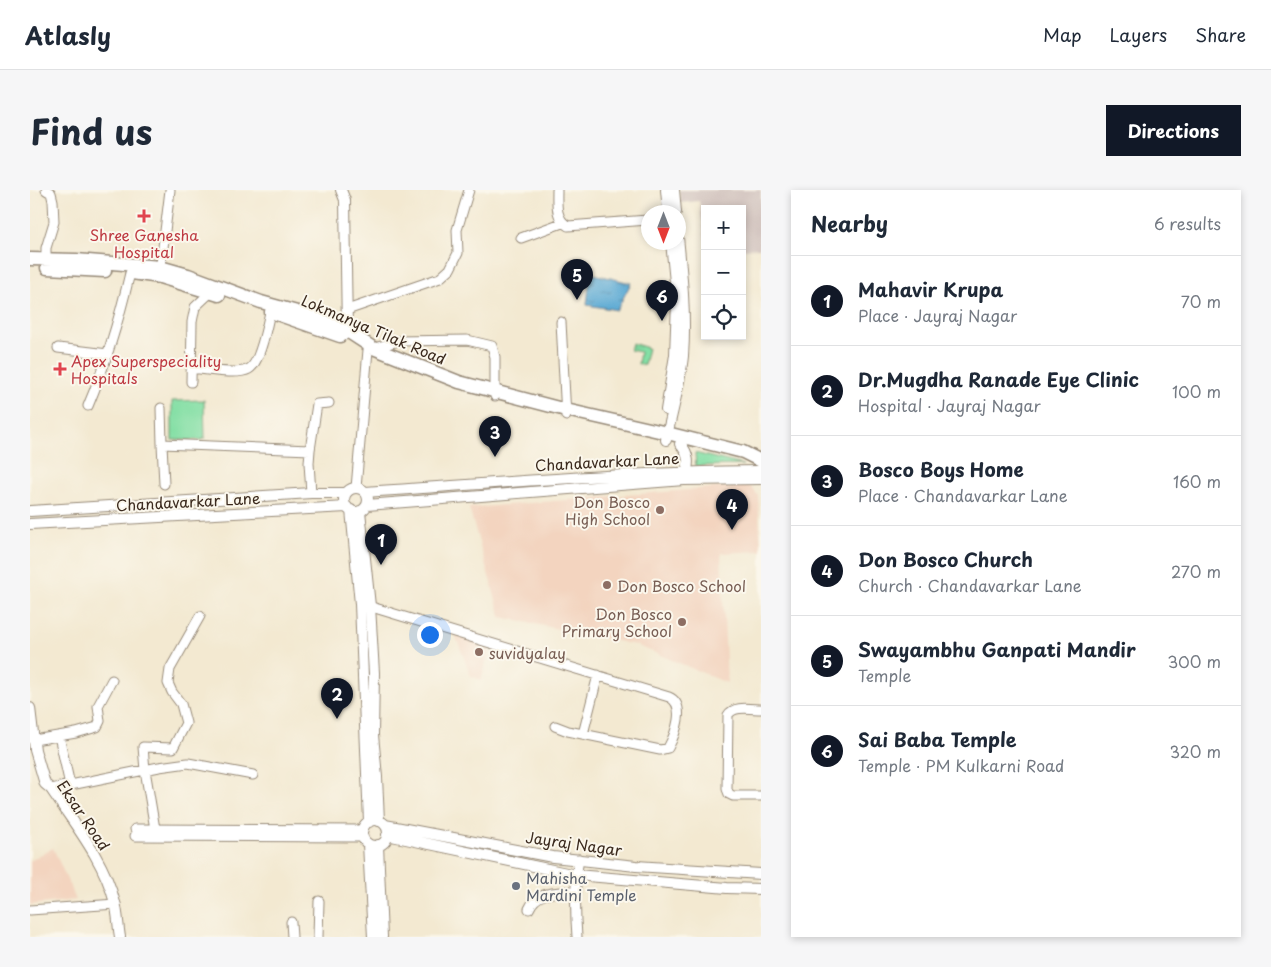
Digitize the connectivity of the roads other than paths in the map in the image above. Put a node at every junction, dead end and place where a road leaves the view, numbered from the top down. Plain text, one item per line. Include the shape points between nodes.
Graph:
1 (46, 190) edge
2 (170, 190) edge
3 (341, 190) edge
4 (469, 190) edge
5 (557, 190) edge
6 (666, 190) edge
7 (674, 190) edge
8 (347, 195) edge
9 (667, 205) edge
10 (675, 205) edge
11 (641, 221) edge
12 (562, 223) junction
13 (521, 238) dead end
14 (672, 250) edge
15 (679, 250) edge
16 (30, 259) edge
17 (46, 259) junction
18 (30, 267) edge
19 (160, 272) junction
20 (130, 273) junction
21 (211, 292) junction
22 (263, 305) junction
23 (347, 310) junction
24 (561, 322) dead end
25 (345, 334) junction
26 (58, 348) dead end
27 (370, 349) junction
28 (108, 354) junction
29 (191, 368) junction
30 (191, 382) dead end
31 (495, 394) junction
32 (329, 403) dead end
33 (88, 406) dead end
34 (161, 408) dead end
35 (566, 413) junction
36 (664, 436) junction
37 (162, 444) junction
38 (680, 444) junction
39 (310, 450) junction
40 (761, 461) edge
41 (761, 466) edge
42 (761, 471) edge
43 (686, 476) junction
44 (761, 479) edge
45 (164, 484) dead end
46 (356, 488) junction
47 (366, 492) junction
48 (311, 493) junction
49 (346, 493) junction
50 (356, 508) junction
51 (30, 511) edge
52 (30, 524) edge
53 (365, 605) junction
54 (200, 616) dead end
55 (598, 675) junction
56 (112, 680) dead end
57 (30, 708) edge
58 (761, 709) edge
59 (555, 726) dead end
60 (583, 734) junction
61 (59, 736) junction
62 (34, 740) junction
63 (370, 746) junction
64 (144, 770) junction
65 (253, 775) dead end
66 (366, 777) junction
67 (377, 777) junction
68 (70, 785) junction
69 (51, 789) junction
70 (761, 796) edge
71 (155, 829) junction
72 (374, 832) junction
73 (168, 833) junction
74 (579, 859) junction
75 (761, 874) edge
76 (576, 875) junction
77 (761, 889) edge
78 (576, 891) junction
79 (320, 901) dead end
80 (116, 904) junction
81 (529, 909) dead end
82 (30, 910) edge
83 (376, 912) junction
84 (291, 922) dead end
85 (120, 937) edge
86 (292, 937) edge
87 (318, 937) edge
88 (373, 937) edge
89 (382, 937) edge
90 (577, 937) edge

1 - 17 street via 51,193 54,222
2 - 19 street
3 - 8 street
4 - 23 street via 457,230 458,253 450,269 440,278
5 - 12 street via 558,216
6 - 9 street
7 - 10 street
8 - 23 street
11 - 12 street via 568,226
12 - 13 street
14 - 36 street via 677,302 676,355
15 - 36 street via 684,305 683,356
16 - 17 main road, Lokmanya Tilak Road
17 - 19 main road, Lokmanya Tilak Road
18 - 20 main road, Lokmanya Tilak Road
19 - 20 main road, Lokmanya Tilak Road
19 - 21 main road, Lokmanya Tilak Road
19 - 22 main road, Lokmanya Tilak Road via 188,275
20 - 28 street
21 - 22 main road, Lokmanya Tilak Road
21 - 29 street via 195,307
22 - 25 main road, Lokmanya Tilak Road
22 - 29 street via 257,360 250,369 239,372
23 - 25 street
24 - 35 street
25 - 27 main road, Lokmanya Tilak Road
26 - 28 street
27 - 31 main road, Lokmanya Tilak Road via 445,384
27 - 31 street via 398,341 467,340 492,346
27 - 46 street
28 - 33 street
29 - 30 street
31 - 35 main road, Lokmanya Tilak Road
32 - 39 street via 317,404
34 - 37 street
35 - 36 main road, Lokmanya Tilak Road
36 - 38 main road, Lokmanya Tilak Road
36 - 40 main road, Lokmanya Tilak Road via 743,452
37 - 39 street
37 - 45 street
38 - 41 main road, Lokmanya Tilak Road
38 - 43 street via 688,459
39 - 48 street
42 - 43 street, Chandavarkar Lane
43 - 44 street, Chandavarkar Lane
43 - 47 street, Chandavarkar Lane
43 - 50 street, Chandavarkar Lane
46 - 47 street
46 - 49 street
47 - 50 street via 368,501
48 - 49 street, Chandavarkar Lane
48 - 51 street, Chandavarkar Lane
49 - 50 street via 345,503
50 - 52 street, Chandavarkar Lane
50 - 53 street
53 - 55 street
53 - 63 street
54 - 64 street via 170,669 168,683 181,704 186,723 173,748 143,747
55 - 60 street
55 - 60 street via 674,700 678,705 676,722 668,748 660,750
56 - 61 street via 98,706 100,721 97,726
57 - 62 street, Eksar Road
58 - 70 street via 736,709 728,715 727,789 733,796
59 - 60 street
61 - 62 street
61 - 68 street
62 - 69 street, Eksar Road via 44,784
63 - 66 street
63 - 67 street
64 - 65 street via 188,763
64 - 68 street
64 - 71 street
66 - 67 street
66 - 72 street
67 - 72 street
68 - 69 street
69 - 80 street, Eksar Road via 88,843
71 - 73 street
71 - 73 street via 135,832
72 - 73 street
72 - 74 street, Jayraj Nagar
72 - 76 street, Jayraj Nagar
72 - 83 street
74 - 75 street, Jayraj Nagar
74 - 76 street
76 - 77 street, Jayraj Nagar
76 - 78 street
78 - 81 street via 540,895
78 - 90 street
79 - 87 street
80 - 82 street
80 - 85 street, Eksar Road
83 - 88 street
83 - 89 street
84 - 86 street

